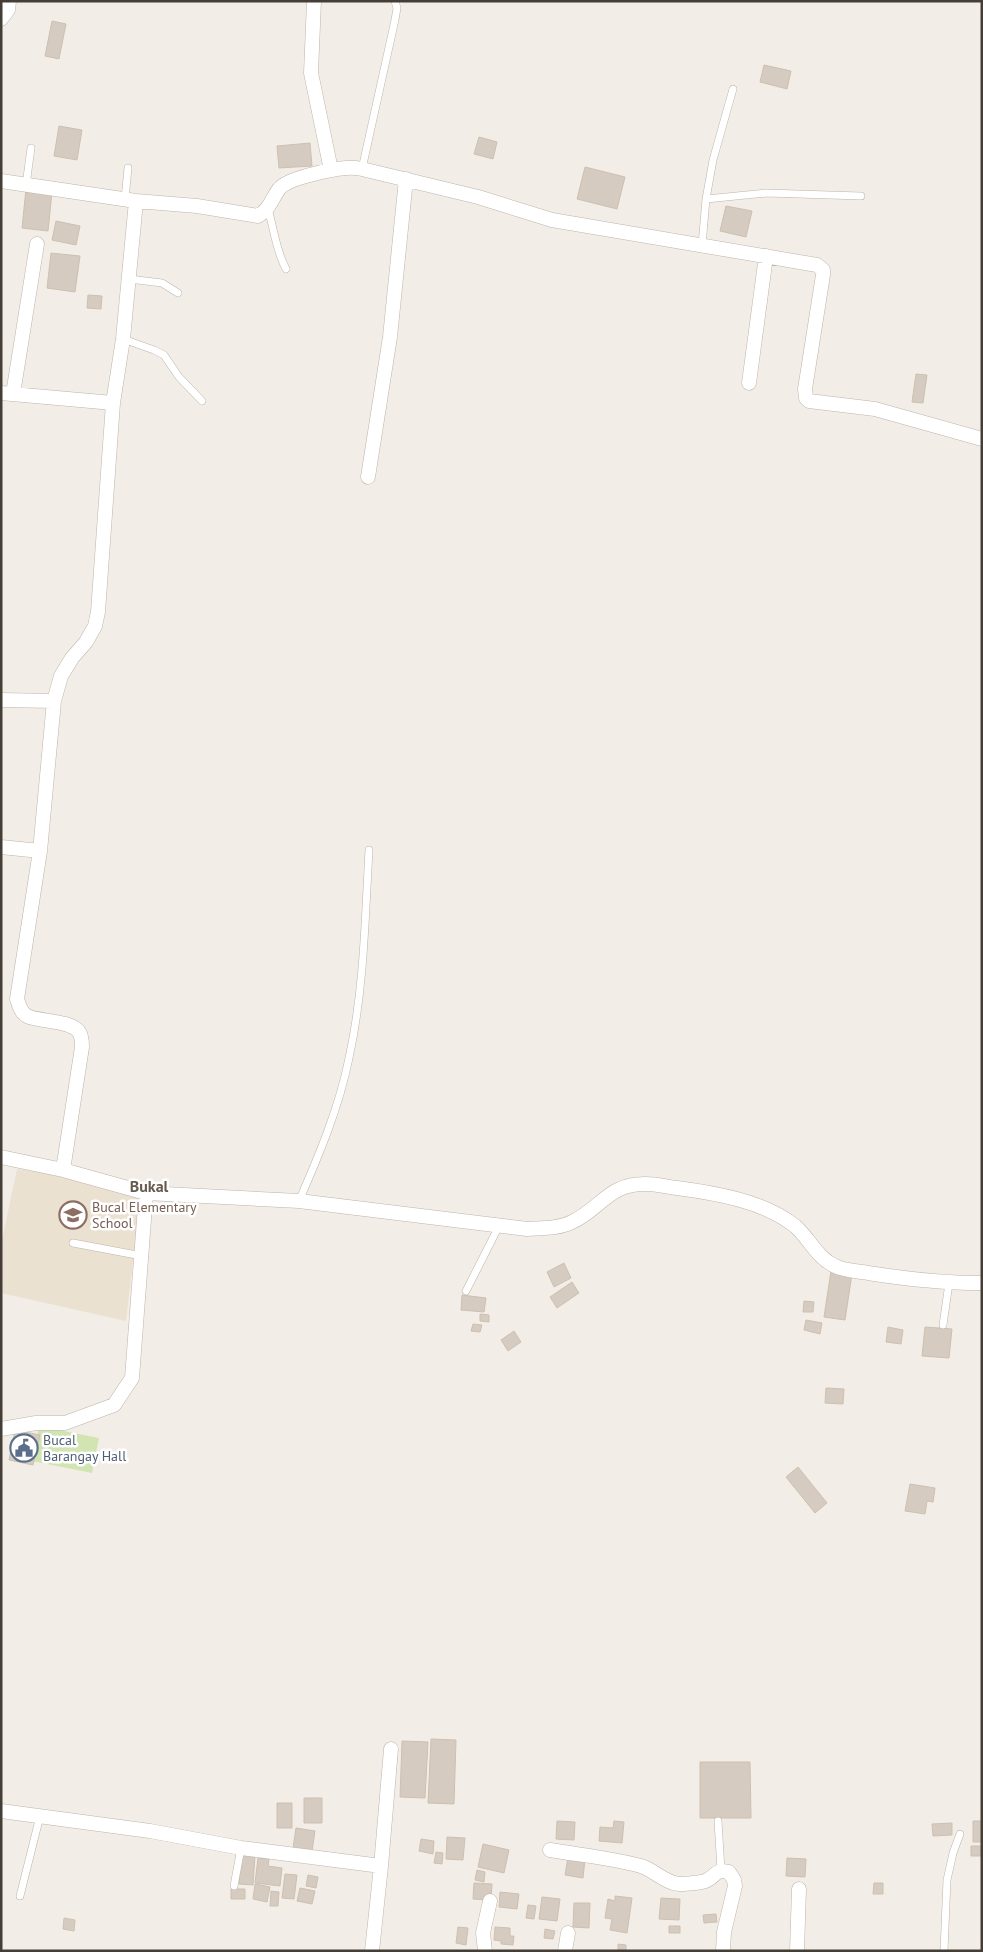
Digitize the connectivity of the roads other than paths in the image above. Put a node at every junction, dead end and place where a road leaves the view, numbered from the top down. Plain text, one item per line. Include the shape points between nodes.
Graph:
1 (9, 1) edge
2 (314, 1) edge
3 (395, 1) edge
4 (1, 19) edge
5 (732, 89) dead end
6 (31, 148) dead end
7 (128, 168) dead end
8 (362, 169) junction
9 (331, 170) junction
10 (406, 180) junction
11 (1, 181) edge
12 (26, 185) junction
13 (860, 196) dead end
14 (706, 199) junction
15 (131, 200) junction
16 (268, 209) junction
17 (37, 244) dead end
18 (702, 245) junction
19 (766, 256) junction
20 (286, 269) dead end
21 (129, 279) junction
22 (178, 293) dead end
23 (122, 339) junction
24 (749, 383) dead end
25 (7, 393) edge
26 (202, 401) dead end
27 (113, 403) junction
28 (982, 439) edge
29 (368, 478) dead end
30 (1, 700) edge
31 (54, 701) junction
32 (1, 847) edge
33 (369, 850) dead end
34 (40, 852) junction
35 (1, 1157) edge
36 (62, 1170) junction
37 (146, 1193) junction
38 (299, 1201) junction
39 (499, 1226) junction
40 (73, 1243) dead end
41 (142, 1256) junction
42 (949, 1283) junction
43 (982, 1283) edge
44 (466, 1292) dead end
45 (943, 1325) dead end
46 (1, 1429) edge
47 (391, 1749) dead end
48 (1, 1811) edge
49 (40, 1816) junction
50 (718, 1821) dead end
51 (960, 1834) dead end
52 (241, 1848) junction
53 (550, 1850) dead end
54 (381, 1866) junction
55 (721, 1870) junction
56 (234, 1886) dead end
57 (799, 1889) dead end
58 (20, 1896) dead end
59 (490, 1901) dead end
60 (568, 1933) dead end
61 (372, 1951) edge
62 (485, 1951) edge
63 (565, 1951) edge
64 (723, 1951) edge
65 (797, 1951) edge
66 (944, 1951) edge

1 - 4 street via 8,10
2 - 9 street via 311,73
3 - 8 lane via 398,8
5 - 14 lane
6 - 12 lane
7 - 15 lane
8 - 9 street
8 - 10 street
9 - 16 street via 284,184
10 - 18 street via 478,197 552,220
10 - 29 street via 390,337
11 - 12 street
12 - 15 street
13 - 14 lane via 766,193
14 - 18 lane
15 - 16 street via 197,206 252,216
15 - 21 street
16 - 20 lane
17 - 25 street
18 - 19 street
19 - 24 street
19 - 28 street via 817,265 823,270 805,389 809,401 874,409
21 - 22 lane via 162,283
21 - 23 street
23 - 26 lane via 164,355
23 - 27 street
25 - 27 street
27 - 31 street via 98,612 86,642 61,676
30 - 31 street
31 - 34 street
32 - 34 street
33 - 38 lane via 361,977 350,1056 320,1154
34 - 36 street via 17,999 25,1015 71,1026 79,1030 82,1038
35 - 36 street
36 - 37 street
37 - 38 street
37 - 41 street
38 - 39 street
39 - 42 street via 555,1228 572,1222 612,1192 625,1186 648,1184 717,1193 784,1218 835,1266
39 - 44 lane
40 - 41 lane
41 - 46 street via 132,1378 114,1405 65,1423 36,1423
42 - 43 street
42 - 45 lane
47 - 54 street
48 - 49 street
49 - 52 street
49 - 58 lane
50 - 55 lane
51 - 66 lane via 947,1880
52 - 54 street
52 - 56 lane
53 - 55 street via 643,1867 677,1884 702,1882
54 - 61 street
55 - 64 street via 728,1872 735,1886
57 - 65 street
59 - 62 street via 482,1940
60 - 63 street

